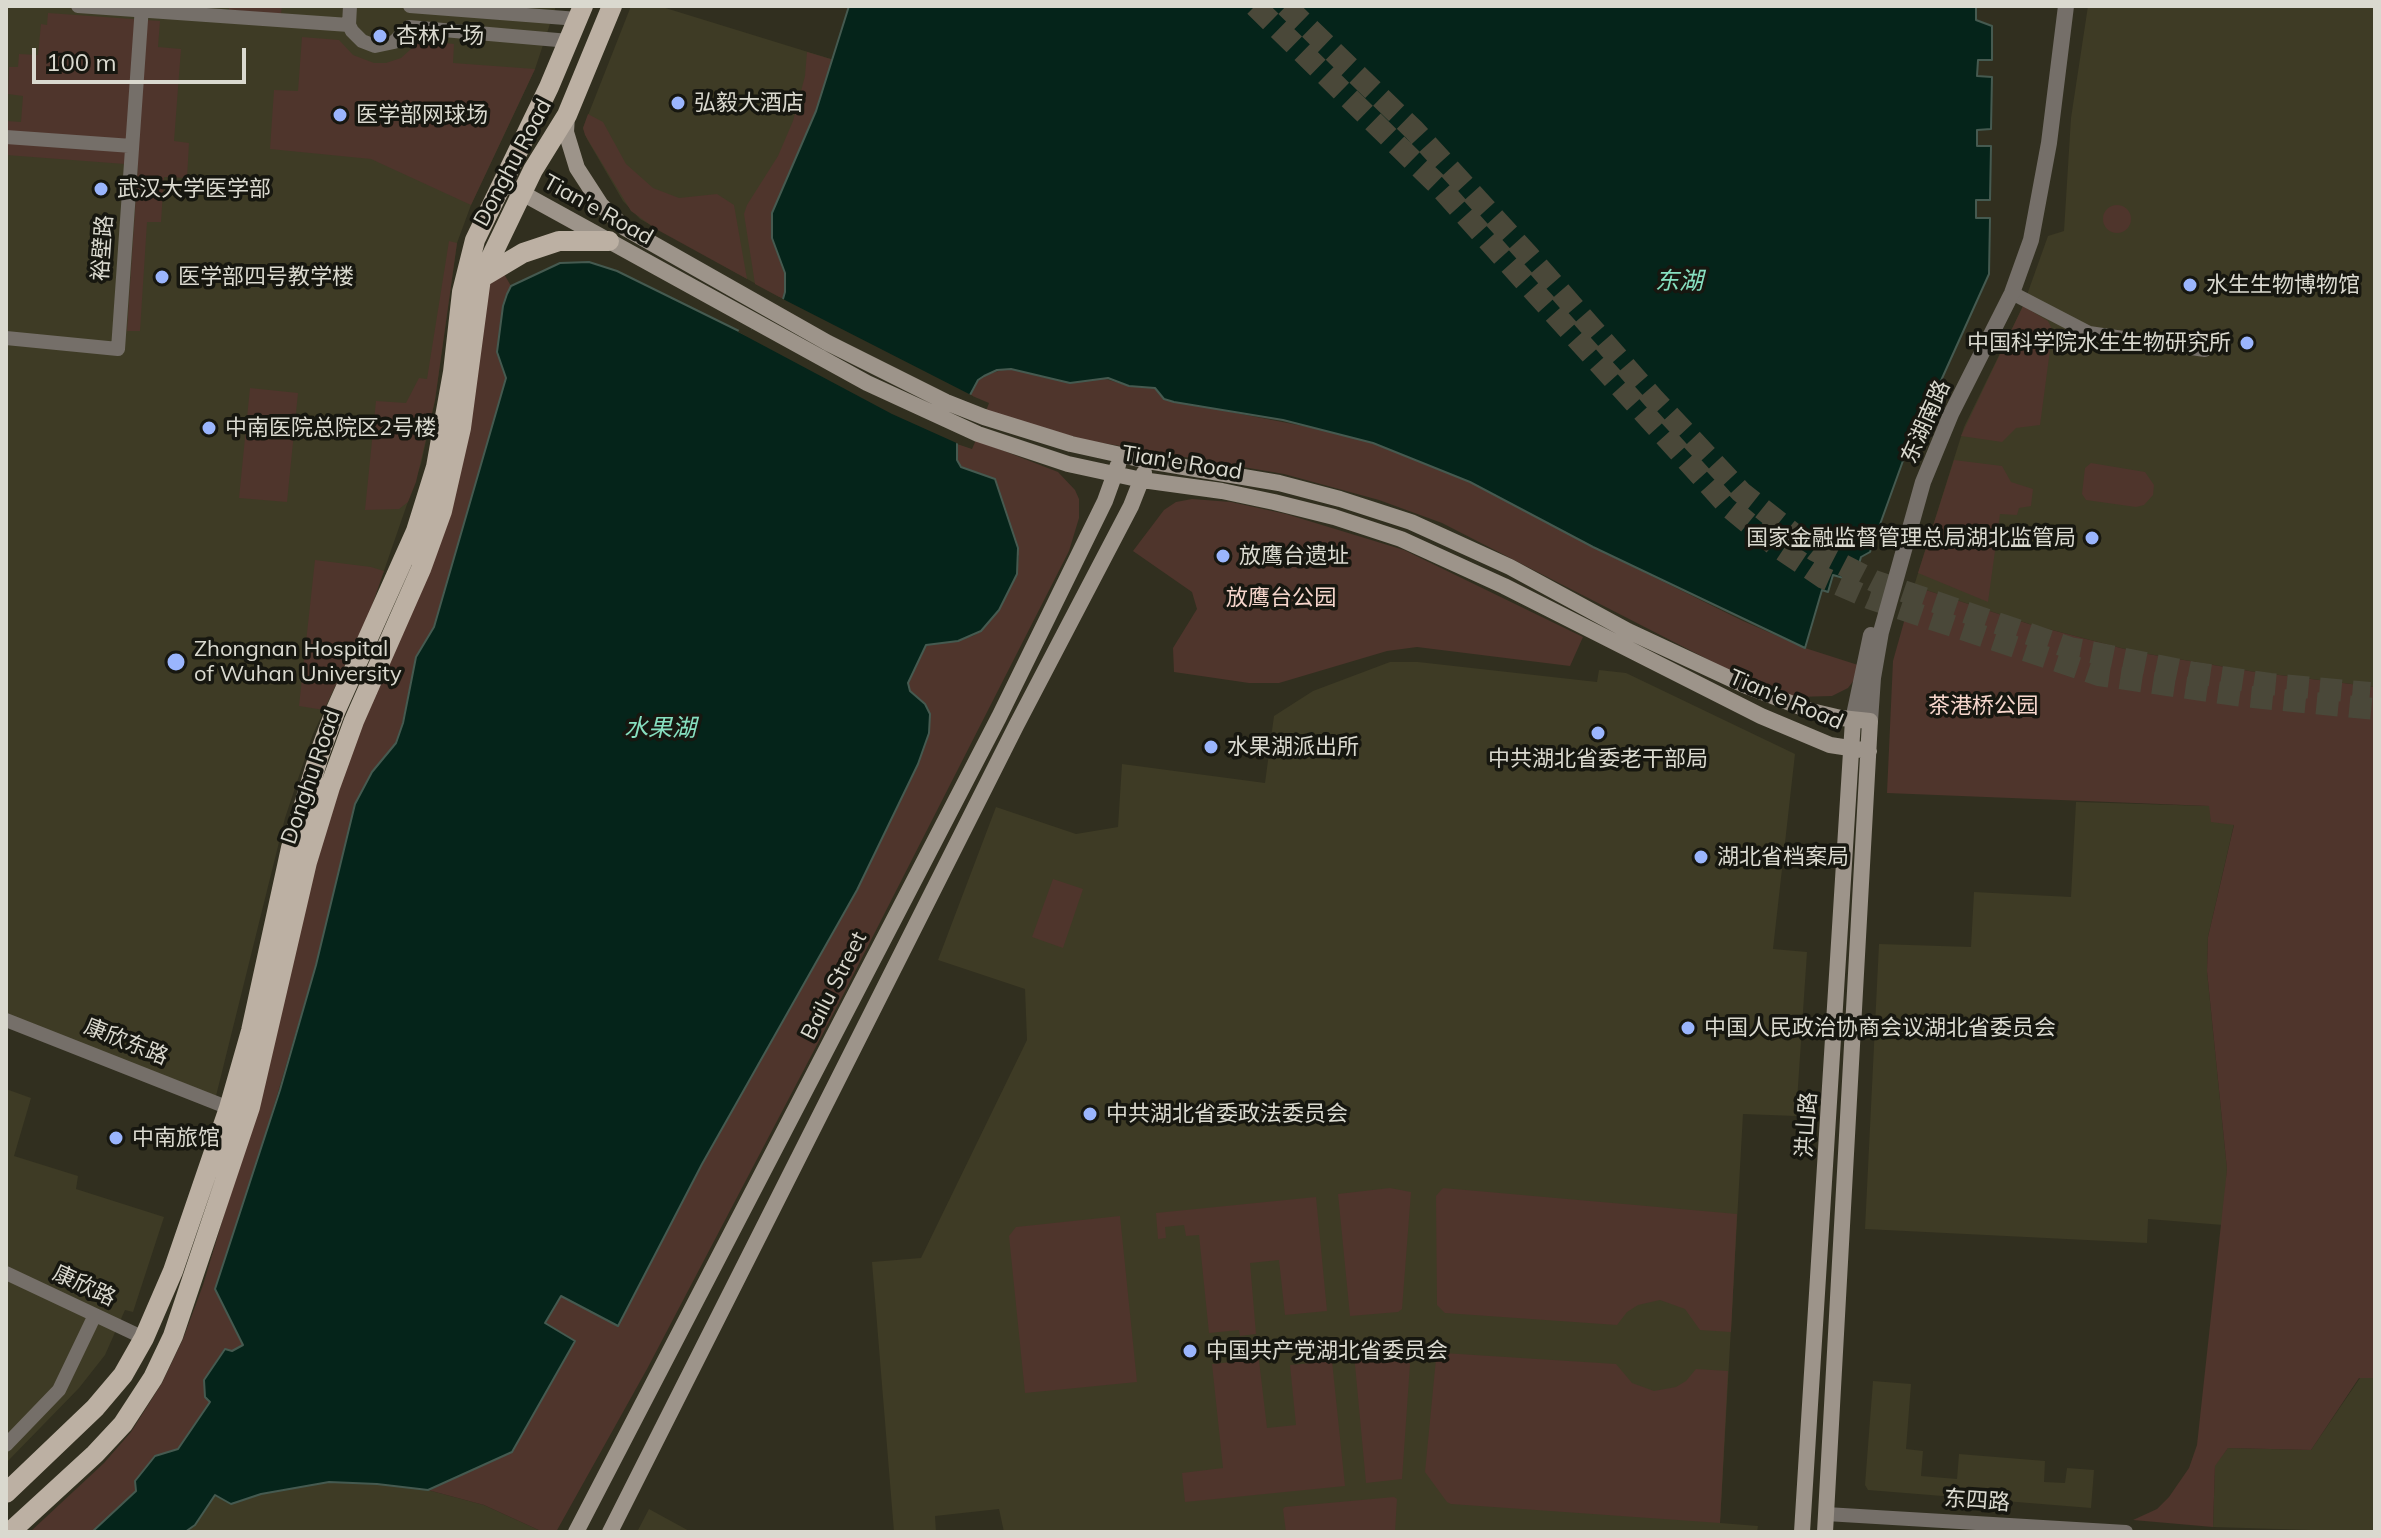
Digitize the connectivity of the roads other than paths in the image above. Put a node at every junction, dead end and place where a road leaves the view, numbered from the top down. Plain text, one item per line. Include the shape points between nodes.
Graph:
1 (78, 6) edge
2 (350, 6) edge
3 (410, 6) edge
4 (612, 6) edge
5 (2066, 6) edge
6 (142, 8) edge
7 (581, 12) edge
8 (349, 25) junction
9 (569, 41) junction
10 (567, 115) junction
11 (6, 137) edge
12 (132, 146) junction
13 (502, 182) junction
14 (521, 193) junction
15 (609, 241) junction
16 (481, 278) junction
17 (2012, 293) junction
18 (750, 310) junction
19 (6, 338) edge
20 (2205, 350) dead end
21 (1121, 456) junction
22 (1148, 461) junction
23 (1115, 475) junction
24 (1142, 480) junction
25 (1923, 482) junction
26 (1853, 720) junction
27 (1870, 721) junction
28 (1850, 749) junction
29 (1869, 751) junction
30 (6, 1020) edge
31 (229, 1108) junction
32 (6, 1273) edge
33 (95, 1315) junction
34 (144, 1338) junction
35 (6, 1445) edge
36 (6, 1493) edge
37 (1826, 1514) junction
38 (10, 1532) edge
39 (576, 1532) edge
40 (610, 1532) edge
41 (1802, 1532) edge
42 (1825, 1532) edge
43 (2126, 1532) edge

1 - 6 street
2 - 8 street
3 - 7 street
4 - 10 main road, Donghu Road
5 - 17 street, 东湖南路 via 2036,221
6 - 8 street
6 - 12 street, 裕壁路
7 - 9 main road, Donghu Road
8 - 9 street via 362,41 380,46 394,42 409,27
9 - 13 main road, Donghu Road
10 - 14 main road, Donghu Road
10 - 18 main road, Tian'e Road via 566,132 577,168 610,216
11 - 12 street
12 - 19 street, 裕壁路 via 118,349
13 - 14 main road, Tian'e Road
13 - 31 main road, Donghu Road via 468,260 436,467 416,531 319,755 291,848
14 - 15 main road, Tian'e Road
14 - 16 main road, Donghu Road
15 - 16 main road via 559,241 523,253
15 - 18 main road, Tian'e Road
16 - 38 main road, Donghu Road via 461,428 442,511 326,799 250,1107 173,1336 123,1424
17 - 20 street via 2089,333
17 - 25 street, 东湖南路
18 - 21 main road, Tian'e Road via 984,417
18 - 23 main road, Tian'e Road via 900,400 1040,456
21 - 22 main road, Tian'e Road
21 - 23 main road, Bailu Street
22 - 24 main road, Bailu Street
22 - 26 main road, Tian'e Road via 1279,483 1411,522 1744,685 1811,711
23 - 24 main road, Tian'e Road
23 - 39 main road, Bailu Street via 999,717
24 - 28 main road, Tian'e Road via 1274,502 1401,539 1761,716
24 - 40 main road, Bailu Street
25 - 26 street via 1864,656
25 - 27 street, 东湖南路 via 1881,632
26 - 27 main road, Tian'e Road
26 - 28 main road, 洪山路
27 - 29 main road, 洪山路
28 - 29 main road, Tian'e Road
28 - 41 main road, 洪山路
29 - 37 main road, 洪山路
30 - 31 street, 康欣东路
31 - 34 main road, Donghu Road
32 - 33 street, 康欣路
33 - 34 street, 康欣路
33 - 35 street via 59,1390
34 - 36 main road, Donghu Road via 108,1393
37 - 42 main road, 洪山路
37 - 43 street, 东四路

